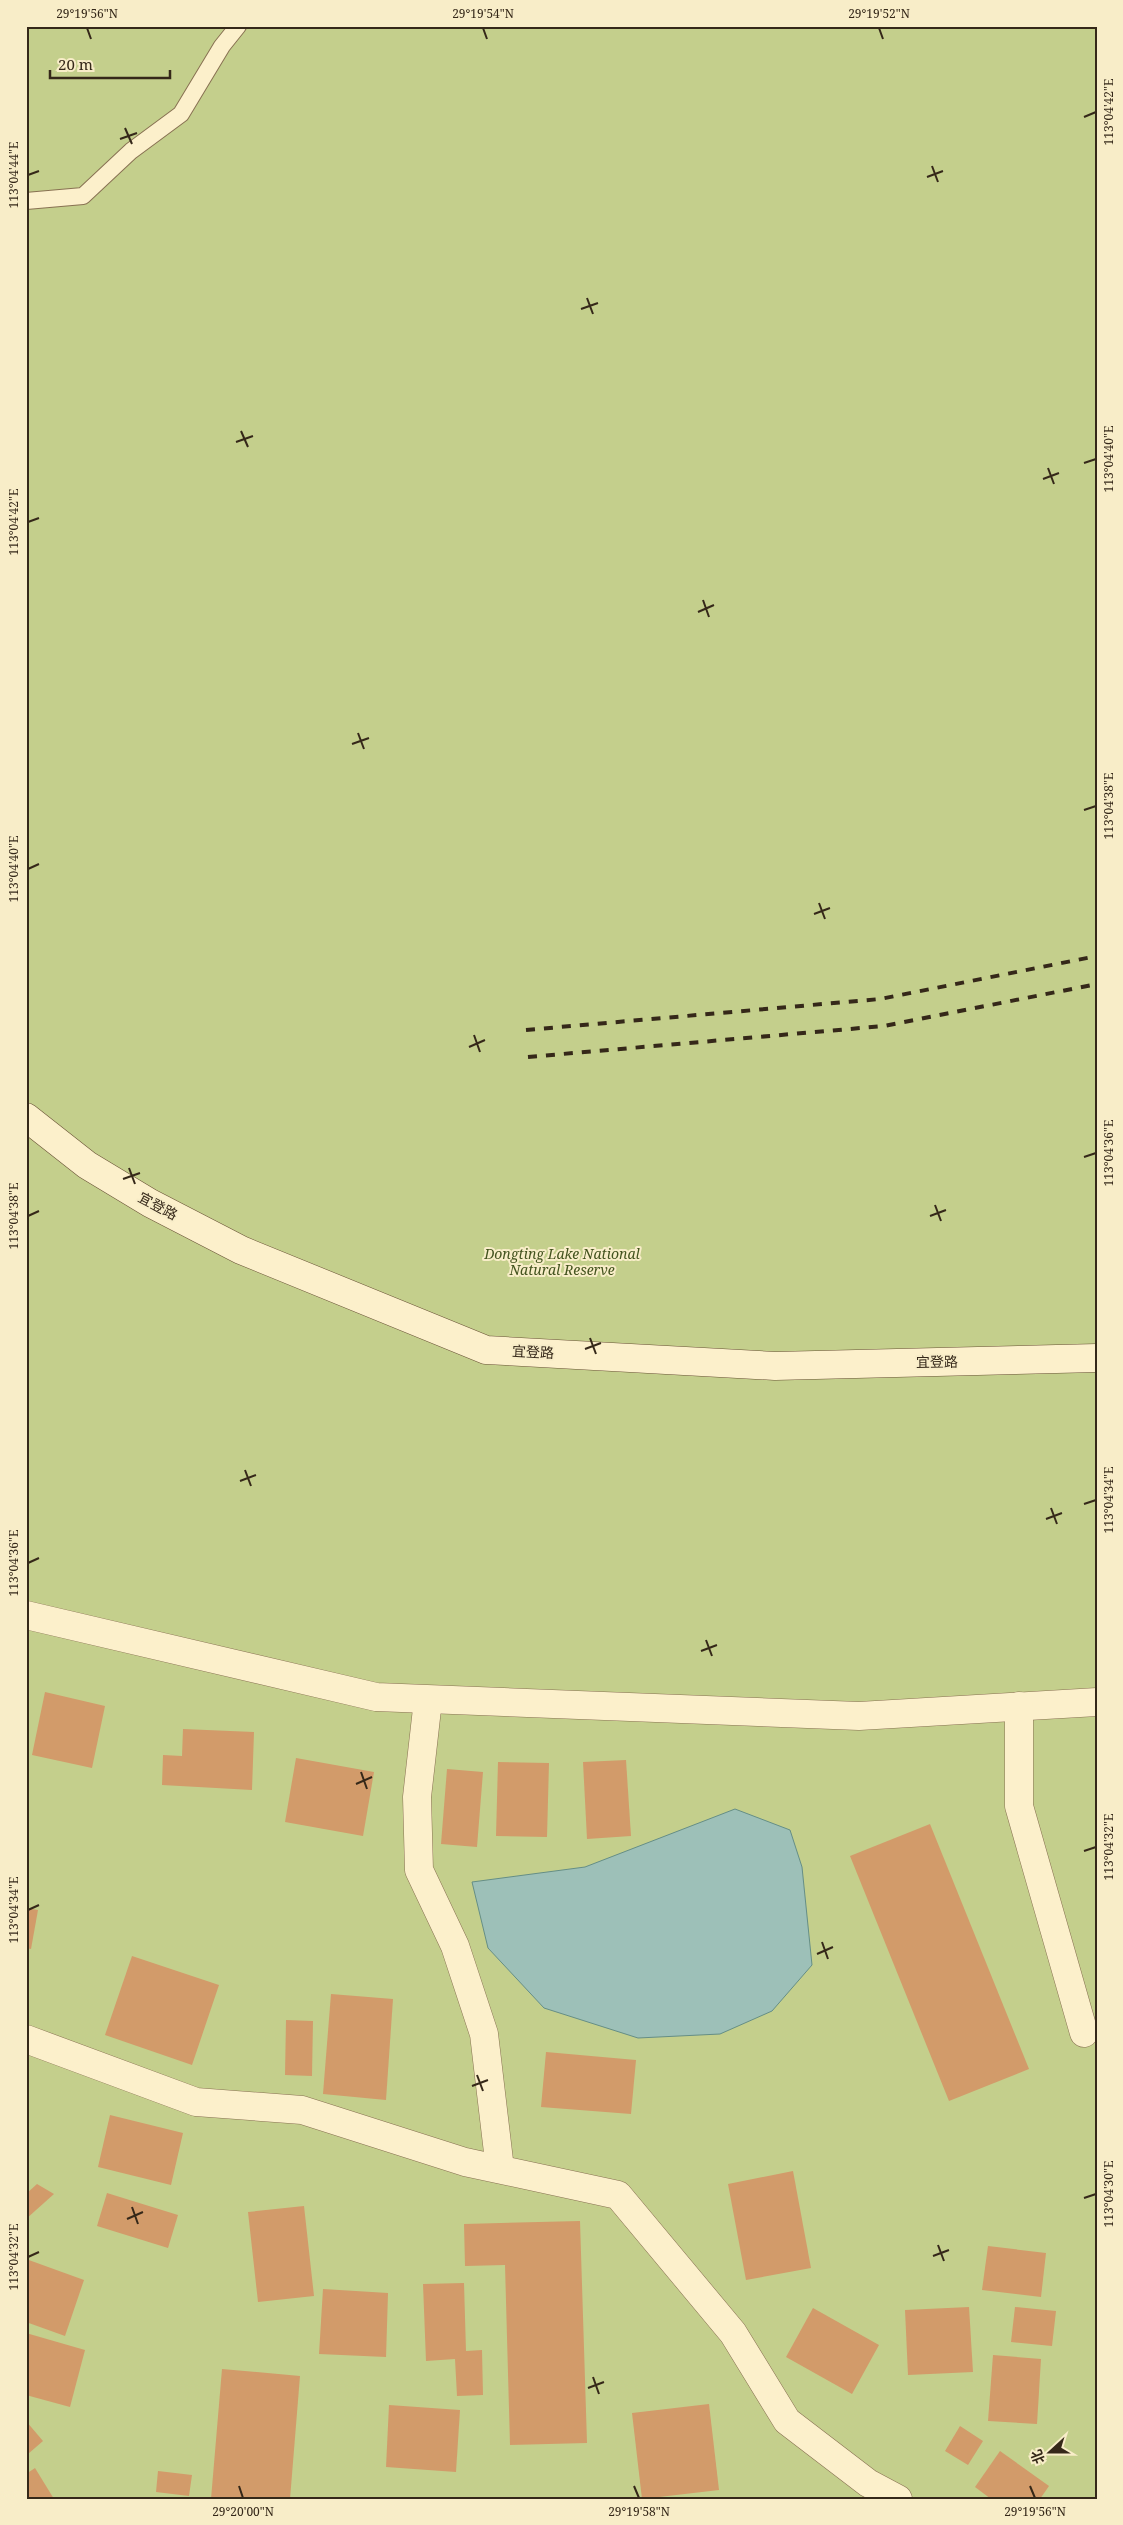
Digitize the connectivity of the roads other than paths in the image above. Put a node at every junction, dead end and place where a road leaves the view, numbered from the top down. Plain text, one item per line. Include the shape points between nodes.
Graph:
1 (238, 26) edge
2 (26, 201) edge
3 (26, 1116) edge
4 (1097, 1358) edge
5 (26, 1615) edge
6 (428, 1700) junction
7 (1097, 1702) edge
8 (1019, 1706) junction
9 (1084, 2033) dead end
10 (26, 2039) edge
11 (500, 2169) junction
12 (898, 2499) edge

1 - 2 lane via 222,46 181,114 131,151 83,196
3 - 4 street, 宜登路 via 86,1165 150,1203 241,1250 486,1350 775,1366
5 - 6 street via 376,1697
6 - 8 street via 859,1716
6 - 11 street via 417,1796 420,1870 455,1946 484,2034
7 - 8 street
8 - 9 street via 1019,1806
10 - 11 street via 196,2102 302,2110 465,2162
11 - 12 street via 618,2194 733,2333 787,2421 868,2483

